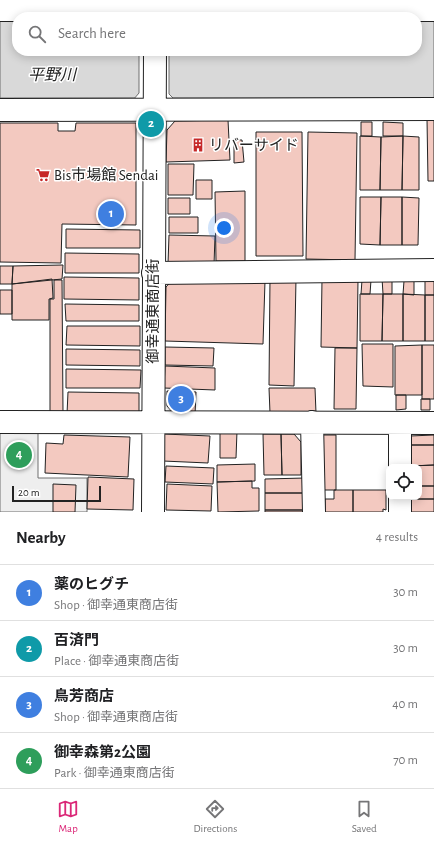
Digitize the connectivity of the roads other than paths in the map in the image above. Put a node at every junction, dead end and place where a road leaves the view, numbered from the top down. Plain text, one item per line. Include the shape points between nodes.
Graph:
1 (154, 9) edge
2 (0, 10) edge
3 (434, 10) edge
4 (154, 56) edge
5 (155, 105) junction
6 (434, 109) edge
7 (0, 110) edge
8 (434, 270) edge
9 (153, 273) junction
10 (0, 422) edge
11 (154, 422) junction
12 (312, 422) junction
13 (400, 423) junction
14 (434, 423) edge
15 (400, 464) edge
16 (400, 500) edge
17 (153, 512) edge
18 (314, 512) edge
19 (400, 512) edge

1 - 2 street
1 - 3 street
4 - 5 street, 御幸通東商店街
5 - 6 street
5 - 7 street
5 - 9 street, 御幸通東商店街
8 - 9 street
9 - 11 street, 御幸通東商店街
10 - 11 street
11 - 12 street
11 - 17 street, 御幸通東商店街
12 - 13 street
12 - 18 street
13 - 14 street
13 - 15 street
16 - 19 street

